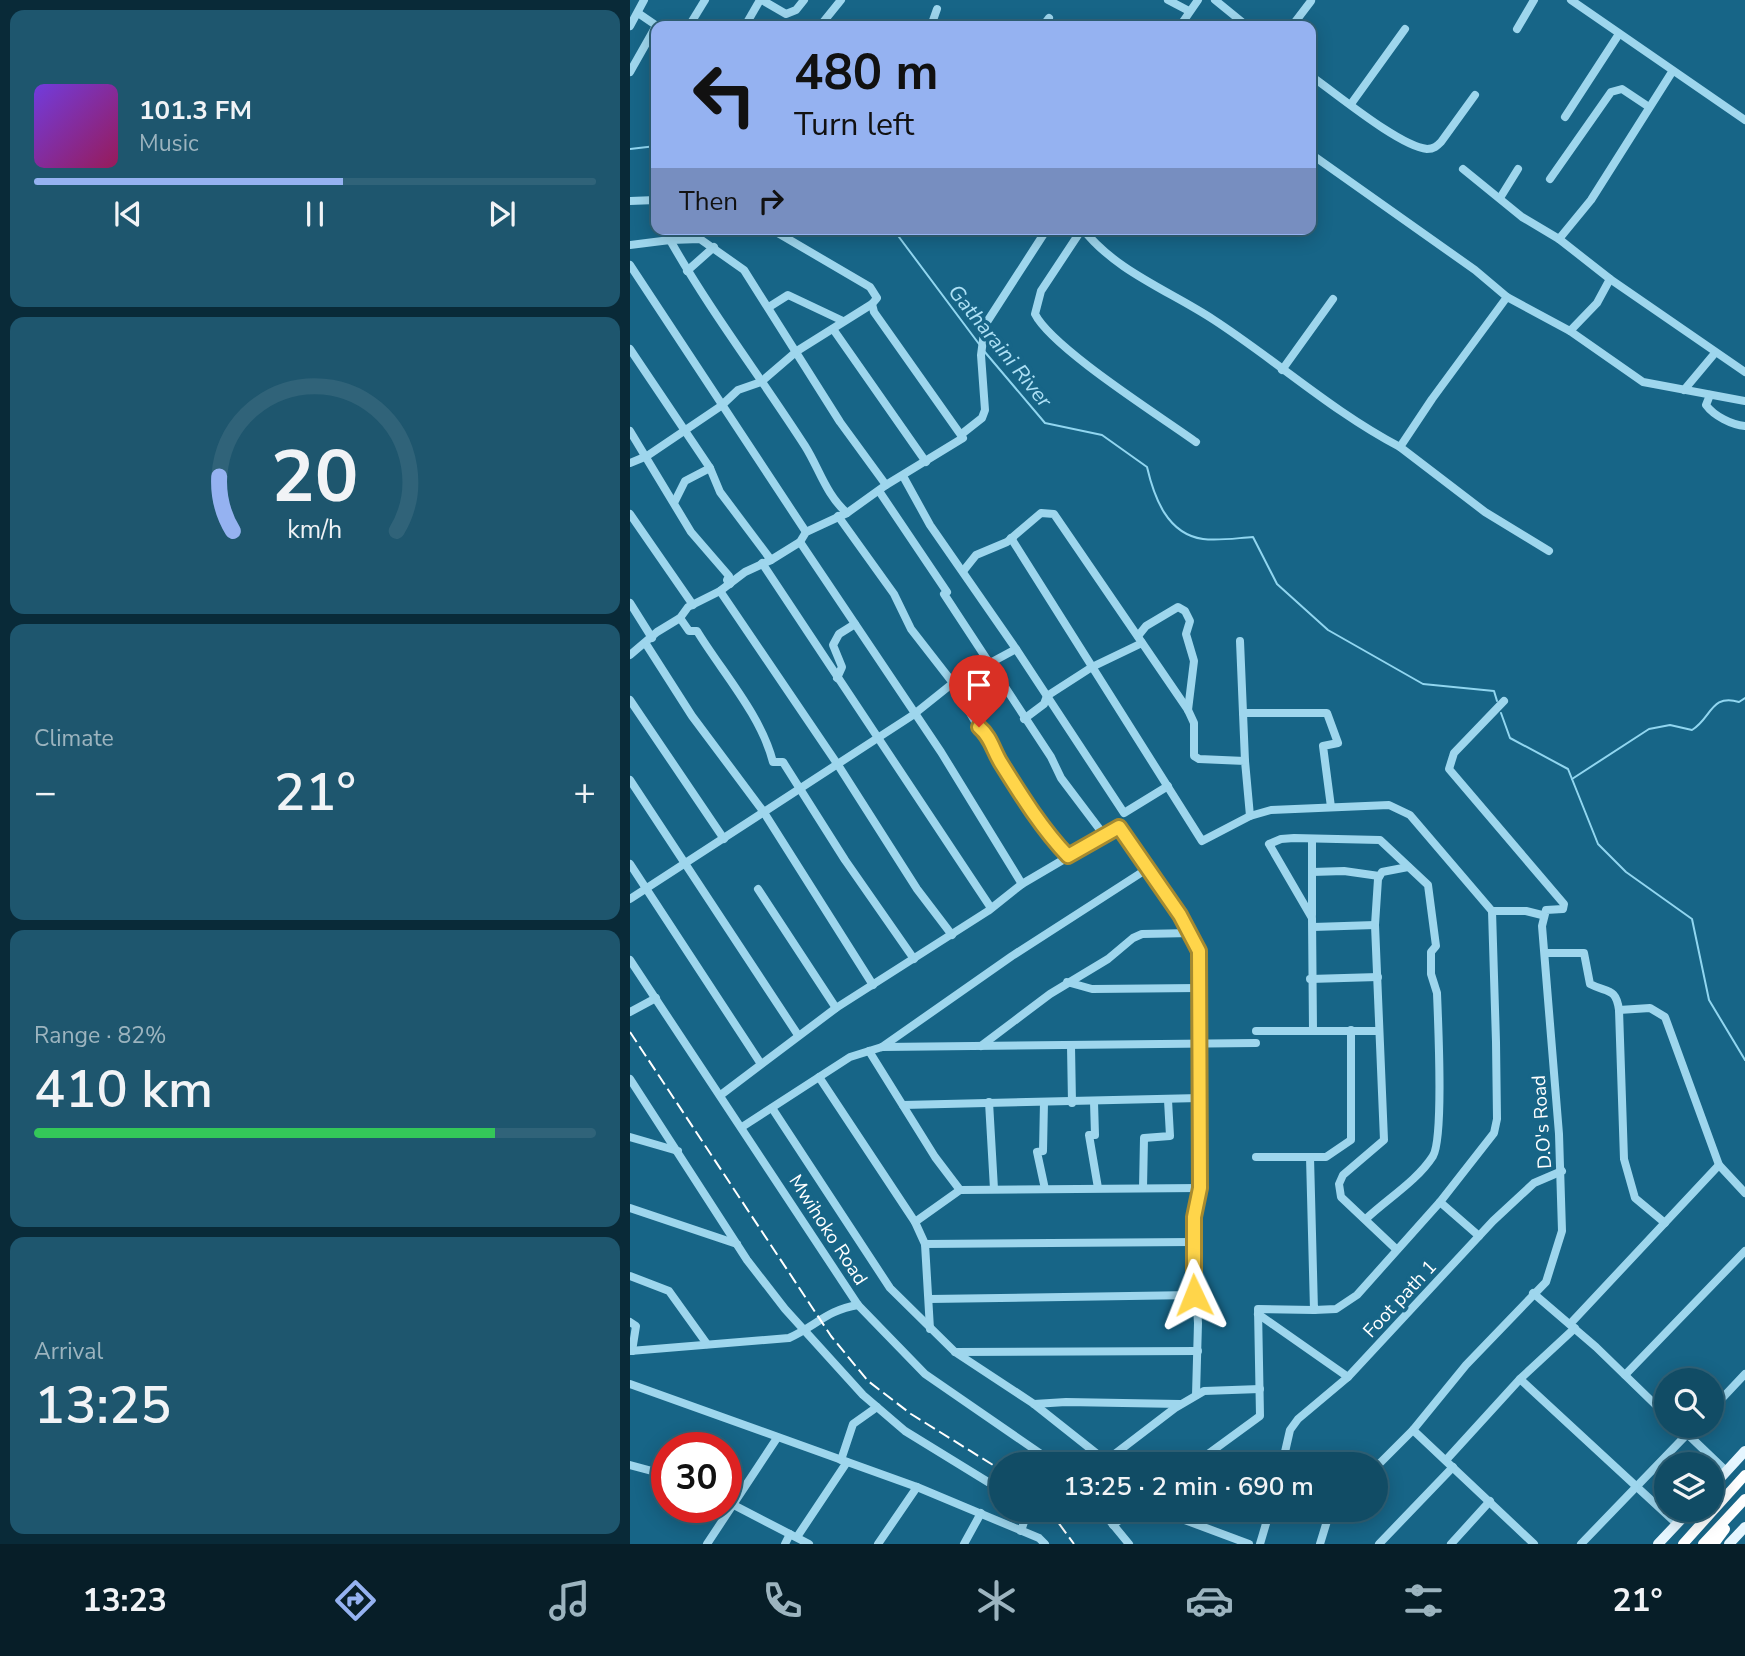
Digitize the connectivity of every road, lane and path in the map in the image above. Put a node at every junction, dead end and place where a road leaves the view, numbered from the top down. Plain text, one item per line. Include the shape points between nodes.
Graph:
1 (644, 0) edge
2 (705, 0) edge
3 (761, 0) edge
4 (804, 0) edge
5 (841, 0) edge
6 (1168, 0) edge
7 (1198, 0) edge
8 (1215, 0) edge
9 (1534, 0) edge
10 (1571, 0) edge
11 (1311, 1) edge
12 (1585, 4) edge
13 (937, 9) dead end
14 (1189, 11) junction
15 (638, 13) junction
16 (1049, 18) dead end
17 (692, 21) edge
18 (748, 21) edge
19 (824, 21) edge
20 (933, 21) edge
21 (1047, 21) edge
22 (1183, 21) edge
23 (1241, 21) edge
24 (1296, 21) edge
25 (651, 22) edge
26 (630, 26) edge
27 (1405, 29) dead end
28 (1517, 29) dead end
29 (1619, 34) junction
30 (651, 35) edge
31 (630, 72) edge
32 (1672, 72) junction
33 (1316, 80) edge
34 (1475, 95) dead end
35 (1351, 104) junction
36 (1649, 107) junction
37 (1565, 117) dead end
38 (1745, 120) edge
39 (1316, 158) edge
40 (1463, 169) dead end
41 (1518, 169) dead end
42 (1550, 179) dead end
43 (1500, 198) junction
44 (651, 200) edge
45 (630, 201) edge
46 (696, 235) edge
47 (702, 235) edge
48 (782, 235) edge
49 (1043, 235) edge
50 (1078, 235) edge
51 (1088, 235) edge
52 (1559, 239) junction
53 (670, 240) junction
54 (630, 245) edge
55 (713, 247) junction
56 (630, 265) edge
57 (687, 271) junction
58 (1610, 279) junction
59 (1507, 297) junction
60 (1333, 299) dead end
61 (872, 304) junction
62 (769, 307) junction
63 (843, 321) junction
64 (833, 329) junction
65 (1570, 331) junction
66 (630, 349) edge
67 (797, 351) junction
68 (1715, 353) junction
69 (1283, 370) junction
70 (1745, 373) edge
71 (761, 382) junction
72 (1684, 390) junction
73 (1710, 396) junction
74 (1745, 401) edge
75 (721, 406) junction
76 (1745, 426) edge
77 (682, 429) junction
78 (630, 431) edge
79 (962, 433) junction
80 (1196, 442) dead end
81 (1400, 447) junction
82 (647, 456) junction
83 (926, 462) junction
84 (630, 463) edge
85 (710, 468) junction
86 (903, 476) junction
87 (883, 488) junction
88 (675, 500) junction
89 (630, 514) edge
90 (843, 514) junction
91 (806, 532) junction
92 (1011, 538) junction
93 (800, 542) junction
94 (1549, 551) dead end
95 (771, 560) junction
96 (762, 563) junction
97 (964, 570) junction
98 (730, 584) junction
99 (720, 591) junction
100 (630, 603) edge
101 (693, 605) junction
102 (680, 618) junction
103 (855, 624) junction
104 (1140, 640) junction
105 (649, 641) junction
106 (1240, 641) dead end
107 (1016, 649) junction
108 (630, 655) edge
109 (988, 665) junction
110 (1092, 667) junction
111 (837, 678) junction
112 (953, 683) junction
113 (1047, 696) junction
114 (630, 700) edge
115 (1504, 701) dead end
116 (1188, 710) junction
117 (1243, 713) junction
118 (913, 715) junction
119 (1024, 719) junction
120 (878, 736) junction
121 (1245, 761) junction
122 (838, 765) junction
123 (630, 780) edge
124 (1168, 786) junction
125 (802, 789) junction
126 (1331, 807) junction
127 (763, 811) junction
128 (1250, 816) junction
129 (1104, 835) junction
130 (724, 839) junction
131 (1312, 840) junction
132 (1068, 856) junction
133 (685, 863) junction
134 (630, 864) edge
135 (1408, 867) junction
136 (1147, 869) junction
137 (1312, 872) junction
138 (1379, 876) junction
139 (1022, 884) junction
140 (758, 889) dead end
141 (648, 890) junction
142 (630, 899) edge
143 (992, 908) junction
144 (1492, 911) junction
145 (1542, 915) junction
146 (1313, 923) junction
147 (1375, 925) junction
148 (1192, 933) junction
149 (952, 935) junction
150 (1545, 953) junction
151 (914, 959) junction
152 (630, 960) edge
153 (1378, 977) junction
154 (1310, 979) junction
155 (1067, 982) junction
156 (873, 985) junction
157 (1198, 988) junction
158 (656, 998) junction
159 (836, 1008) junction
160 (1619, 1010) junction
161 (630, 1012) edge
162 (1312, 1030) junction
163 (1351, 1030) junction
164 (1256, 1031) dead end
165 (1379, 1031) junction
166 (798, 1035) junction
167 (1256, 1043) dead end
168 (1200, 1045) junction
169 (981, 1046) junction
170 (1071, 1046) junction
171 (881, 1047) junction
172 (869, 1051) junction
173 (761, 1064) junction
174 (818, 1077) junction
175 (631, 1081) edge
176 (722, 1094) junction
177 (1199, 1098) junction
178 (1168, 1100) junction
179 (989, 1102) junction
180 (1044, 1102) junction
181 (1094, 1102) junction
182 (1072, 1103) junction
183 (903, 1105) junction
184 (772, 1108) junction
185 (742, 1127) junction
186 (630, 1137) edge
187 (678, 1151) junction
188 (1256, 1157) dead end
189 (1310, 1157) junction
190 (1719, 1165) junction
191 (1562, 1171) junction
192 (1098, 1188) junction
193 (1143, 1188) junction
194 (1200, 1188) junction
195 (993, 1189) junction
196 (1045, 1189) junction
197 (960, 1190) junction
198 (1745, 1193) edge
199 (1440, 1202) junction
200 (630, 1208) edge
201 (1366, 1219) junction
202 (915, 1223) junction
203 (1665, 1223) junction
204 (1479, 1236) junction
205 (1193, 1241) junction
206 (737, 1244) junction
207 (925, 1244) junction
208 (1396, 1249) junction
209 (1745, 1251) edge
210 (630, 1276) edge
211 (1533, 1293) junction
212 (1194, 1295) junction
213 (929, 1299) junction
214 (858, 1304) junction
215 (1314, 1310) junction
216 (1258, 1314) junction
217 (630, 1322) edge
218 (1572, 1326) junction
219 (930, 1329) junction
220 (806, 1330) junction
221 (707, 1344) junction
222 (631, 1351) edge
223 (1198, 1351) junction
224 (955, 1352) junction
225 (1745, 1374) edge
226 (1625, 1375) junction
227 (1348, 1377) junction
228 (1520, 1379) junction
229 (630, 1384) edge
230 (1260, 1388) junction
231 (1196, 1395) junction
232 (1724, 1396) edge
233 (1654, 1403) edge
234 (1034, 1404) junction
235 (1182, 1404) junction
236 (877, 1407) junction
237 (1413, 1430) junction
238 (778, 1438) junction
239 (1684, 1438) edge
240 (1692, 1438) edge
241 (1745, 1451) edge
242 (1038, 1452) edge
243 (1096, 1452) edge
244 (1122, 1452) edge
245 (1211, 1452) edge
246 (1285, 1452) edge
247 (1388, 1454) edge
248 (1447, 1459) junction
249 (844, 1461) junction
250 (630, 1465) edge
251 (1453, 1467) junction
252 (651, 1471) edge
253 (1726, 1471) junction
254 (1724, 1473) edge
255 (1745, 1475) edge
256 (989, 1483) edge
257 (742, 1486) edge
258 (1635, 1486) junction
259 (916, 1487) junction
260 (1745, 1500) edge
261 (1490, 1501) junction
262 (742, 1509) edge
263 (981, 1513) junction
264 (1024, 1522) edge
265 (1111, 1522) edge
266 (1117, 1522) edge
267 (1190, 1522) edge
268 (1266, 1522) edge
269 (1327, 1522) edge
270 (718, 1523) edge
271 (1676, 1524) joint
272 (1113, 1525) junction
273 (1745, 1527) edge
274 (1021, 1531) junction
275 (1693, 1531) junction
276 (794, 1535) junction
277 (880, 1543) edge
278 (706, 1544) edge
279 (785, 1544) edge
280 (809, 1544) edge
281 (964, 1544) edge
282 (1045, 1544) edge
283 (1129, 1544) edge
284 (1249, 1544) edge
285 (1260, 1544) edge
286 (1320, 1544) edge
287 (1380, 1544) edge
288 (1451, 1544) edge
289 (1534, 1544) edge
290 (1581, 1544) edge
291 (1658, 1544) edge
292 (1672, 1544) edge
293 (1683, 1544) edge
294 (1703, 1544) edge
295 (1714, 1544) edge
296 (1730, 1544) edge

1 - 15 street
2 - 17 street
3 - 4 street via 786,14
3 - 18 street
5 - 19 street
6 - 14 street
7 - 14 street
8 - 23 street
9 - 28 street
10 - 12 street
11 - 24 street
12 - 29 street
13 - 20 street
14 - 22 street
15 - 25 street
15 - 26 street
16 - 21 street
27 - 35 street
29 - 32 street
29 - 37 street
30 - 31 street
32 - 36 street
32 - 38 street
33 - 35 street
34 - 35 street via 1431,149 1406,141
36 - 42 street via 1627,91 1615,89
36 - 52 street via 1591,200
39 - 59 street
40 - 43 street
41 - 43 street
43 - 52 street
44 - 45 street
46 - 53 street
47 - 55 street
48 - 61 street via 863,281 877,298
49 - 79 street via 985,325 981,355 985,410 982,418
50 - 80 street via 1041,291 1035,314 1039,323
51 - 69 street via 1100,248
52 - 58 street
53 - 54 street
53 - 57 street
55 - 57 street
55 - 62 street via 744,270
56 - 75 street
57 - 71 street
58 - 65 street via 1597,303
58 - 68 street
59 - 65 street
59 - 81 street
60 - 69 street
61 - 63 street
61 - 79 street
62 - 63 street via 788,295
62 - 67 street
63 - 64 street
64 - 67 street
64 - 83 street
65 - 72 street via 1632,377
66 - 77 street
67 - 71 street
67 - 87 street
68 - 70 street
68 - 72 street
69 - 81 street via 1343,414
71 - 75 street via 738,390
71 - 90 street via 806,447
72 - 73 street
73 - 74 street
73 - 76 street via 1706,405 1710,410
75 - 77 street
75 - 91 street
77 - 82 street
77 - 85 street
78 - 82 street
79 - 83 street via 960,441
81 - 94 street via 1485,512
82 - 84 street
82 - 88 street
83 - 86 street
85 - 88 street via 685,481
85 - 95 street via 720,492
86 - 87 street
86 - 97 street via 930,525
87 - 90 street
87 - 109 street
88 - 98 street via 691,532 729,576
89 - 101 street
90 - 91 street
90 - 112 street via 911,629
91 - 93 street
92 - 97 street via 976,555
92 - 104 street via 1041,513 1054,514
92 - 110 street
93 - 95 street
93 - 103 street
95 - 96 street
96 - 98 street
96 - 111 street
97 - 107 street
98 - 99 street
99 - 101 street
99 - 122 street
100 - 105 street
101 - 102 street
102 - 105 street
102 - 125 street via 689,631 697,631 723,668 769,747 773,762 783,762
103 - 111 street via 839,634 833,645 842,667
103 - 118 street
104 - 110 street
104 - 116 street
104 - 116 street via 1146,626 1178,607 1187,614 1186,634 1194,661
105 - 108 street
105 - 127 street via 692,716
106 - 117 street
107 - 109 street
107 - 113 street
109 - 112 street
109 - 119 street
110 - 113 street
110 - 124 street
111 - 120 street
112 - 118 street
112 - 132 street via 992,741 1002,765
113 - 119 street via 1044,704
113 - 124 street via 1125,814
114 - 130 street
115 - 145 street via 1454,753 1449,769 1564,904 1563,909 1546,910
116 - 121 street via 1194,723 1194,756
117 - 121 street
117 - 126 street via 1327,713 1338,743 1323,746
118 - 120 street
118 - 139 street
119 - 129 street via 1061,779
120 - 122 street
120 - 143 street
121 - 128 street
122 - 125 street
122 - 149 street
123 - 133 street
124 - 128 street via 1202,841
125 - 127 street
125 - 151 street
126 - 128 street via 1271,810
126 - 144 street via 1390,805 1410,815
127 - 130 street
127 - 156 street
129 - 132 street
129 - 136 street via 1119,827
130 - 133 street
131 - 135 street via 1380,840
131 - 137 street
131 - 146 street via 1281,839 1269,844
132 - 139 street
133 - 141 street
133 - 166 street
134 - 141 street
135 - 138 street
135 - 201 street via 1428,885 1436,946 1431,958 1437,993 1435,1152 1404,1187
136 - 148 street
136 - 171 street
137 - 138 street
137 - 146 street
138 - 147 street
139 - 143 street
140 - 159 street
141 - 142 street
141 - 173 street
143 - 149 street
144 - 145 street
144 - 199 street via 1496,1124 1491,1138
145 - 150 street, D.O's Road
146 - 147 street
146 - 154 street
147 - 153 street
148 - 155 street via 1142,934
148 - 157 street via 1199,951
149 - 151 street
150 - 160 street via 1584,953 1590,985 1611,989
150 - 191 street, D.O's Road
151 - 156 street
152 - 158 street, Mwihoko Road
153 - 154 street
153 - 165 street
154 - 162 street
155 - 157 street via 1092,989
155 - 169 street
156 - 159 street
157 - 168 street
158 - 161 street
158 - 176 street, Mwihoko Road
159 - 166 street
160 - 190 street via 1650,1008 1665,1017
160 - 203 street via 1624,1158 1635,1198
162 - 163 street
162 - 164 street
163 - 165 street
163 - 189 street via 1351,1140 1326,1157
165 - 201 street via 1384,1140 1343,1175 1339,1184 1341,1197
166 - 173 street
167 - 168 street
168 - 170 street
168 - 177 street
169 - 170 street
169 - 171 street
170 - 182 street
171 - 172 street
172 - 174 street
172 - 183 street
173 - 176 street
174 - 184 street
174 - 202 street
175 - 187 street
176 - 185 street, Mwihoko Road
177 - 178 street
177 - 194 street
178 - 181 street
178 - 193 street via 1170,1136 1144,1138
179 - 180 street
179 - 183 street
179 - 195 street
180 - 182 street
180 - 196 street via 1043,1150 1037,1152
181 - 182 street
181 - 192 street via 1095,1135 1089,1135
183 - 197 street
184 - 185 street
184 - 219 street via 890,1288
185 - 214 street, Mwihoko Road
186 - 187 street
187 - 206 street
188 - 189 street
189 - 215 street
190 - 198 street
190 - 203 street
191 - 204 street, Foot path 1 via 1540,1177
191 - 211 street, D.O's Road via 1562,1231 1546,1282
192 - 193 street
192 - 196 street
193 - 194 street
194 - 205 street
195 - 196 street
195 - 197 street
197 - 202 street
199 - 204 street
199 - 208 street
200 - 206 street
201 - 208 street
202 - 207 street
203 - 218 street
204 - 227 street, Foot path 1
205 - 207 street
205 - 212 street
206 - 220 street
207 - 213 street
208 - 215 street via 1351,1300 1336,1309
209 - 226 street
210 - 221 street via 669,1291
211 - 218 street
211 - 237 street, D.O's Road
212 - 213 street
212 - 223 street
213 - 219 street
214 - 220 street via 833,1310
214 - 242 street, Mwihoko Road via 925,1374
215 - 216 street via 1258,1309
216 - 227 street
216 - 230 street
217 - 222 street via 636,1326
218 - 226 street
218 - 228 street
219 - 224 street
220 - 221 street via 775,1340
220 - 236 street
221 - 222 street
223 - 224 street
223 - 231 street
224 - 234 street
225 - 232 street
226 - 233 street
227 - 246 street, Foot path 1 via 1298,1419
228 - 248 street
228 - 258 street
229 - 238 street
230 - 231 street
230 - 245 street via 1258,1418
231 - 235 street
234 - 235 street
234 - 243 street
235 - 244 street
236 - 249 street via 853,1424
236 - 256 street via 905,1431
237 - 247 street, D.O's Road
237 - 248 street
238 - 249 street
238 - 257 street
239 - 258 street
240 - 253 street
241 - 253 main road
248 - 251 street
249 - 259 street
249 - 276 street
250 - 252 street
251 - 261 street
251 - 287 street
253 - 254 main road
255 - 275 highway
258 - 271 street
258 - 290 street
259 - 263 street
259 - 277 street
260 - 294 highway
260 - 295 highway
261 - 288 street
261 - 289 street
262 - 276 street
263 - 274 street
263 - 281 street
264 - 274 street
265 - 272 street
266 - 272 street
267 - 284 street
268 - 285 street
269 - 286 street
270 - 278 street
271 - 291 main road
272 - 283 street
273 - 296 main road
274 - 282 street
275 - 292 highway
275 - 293 highway
276 - 279 street
276 - 280 street

